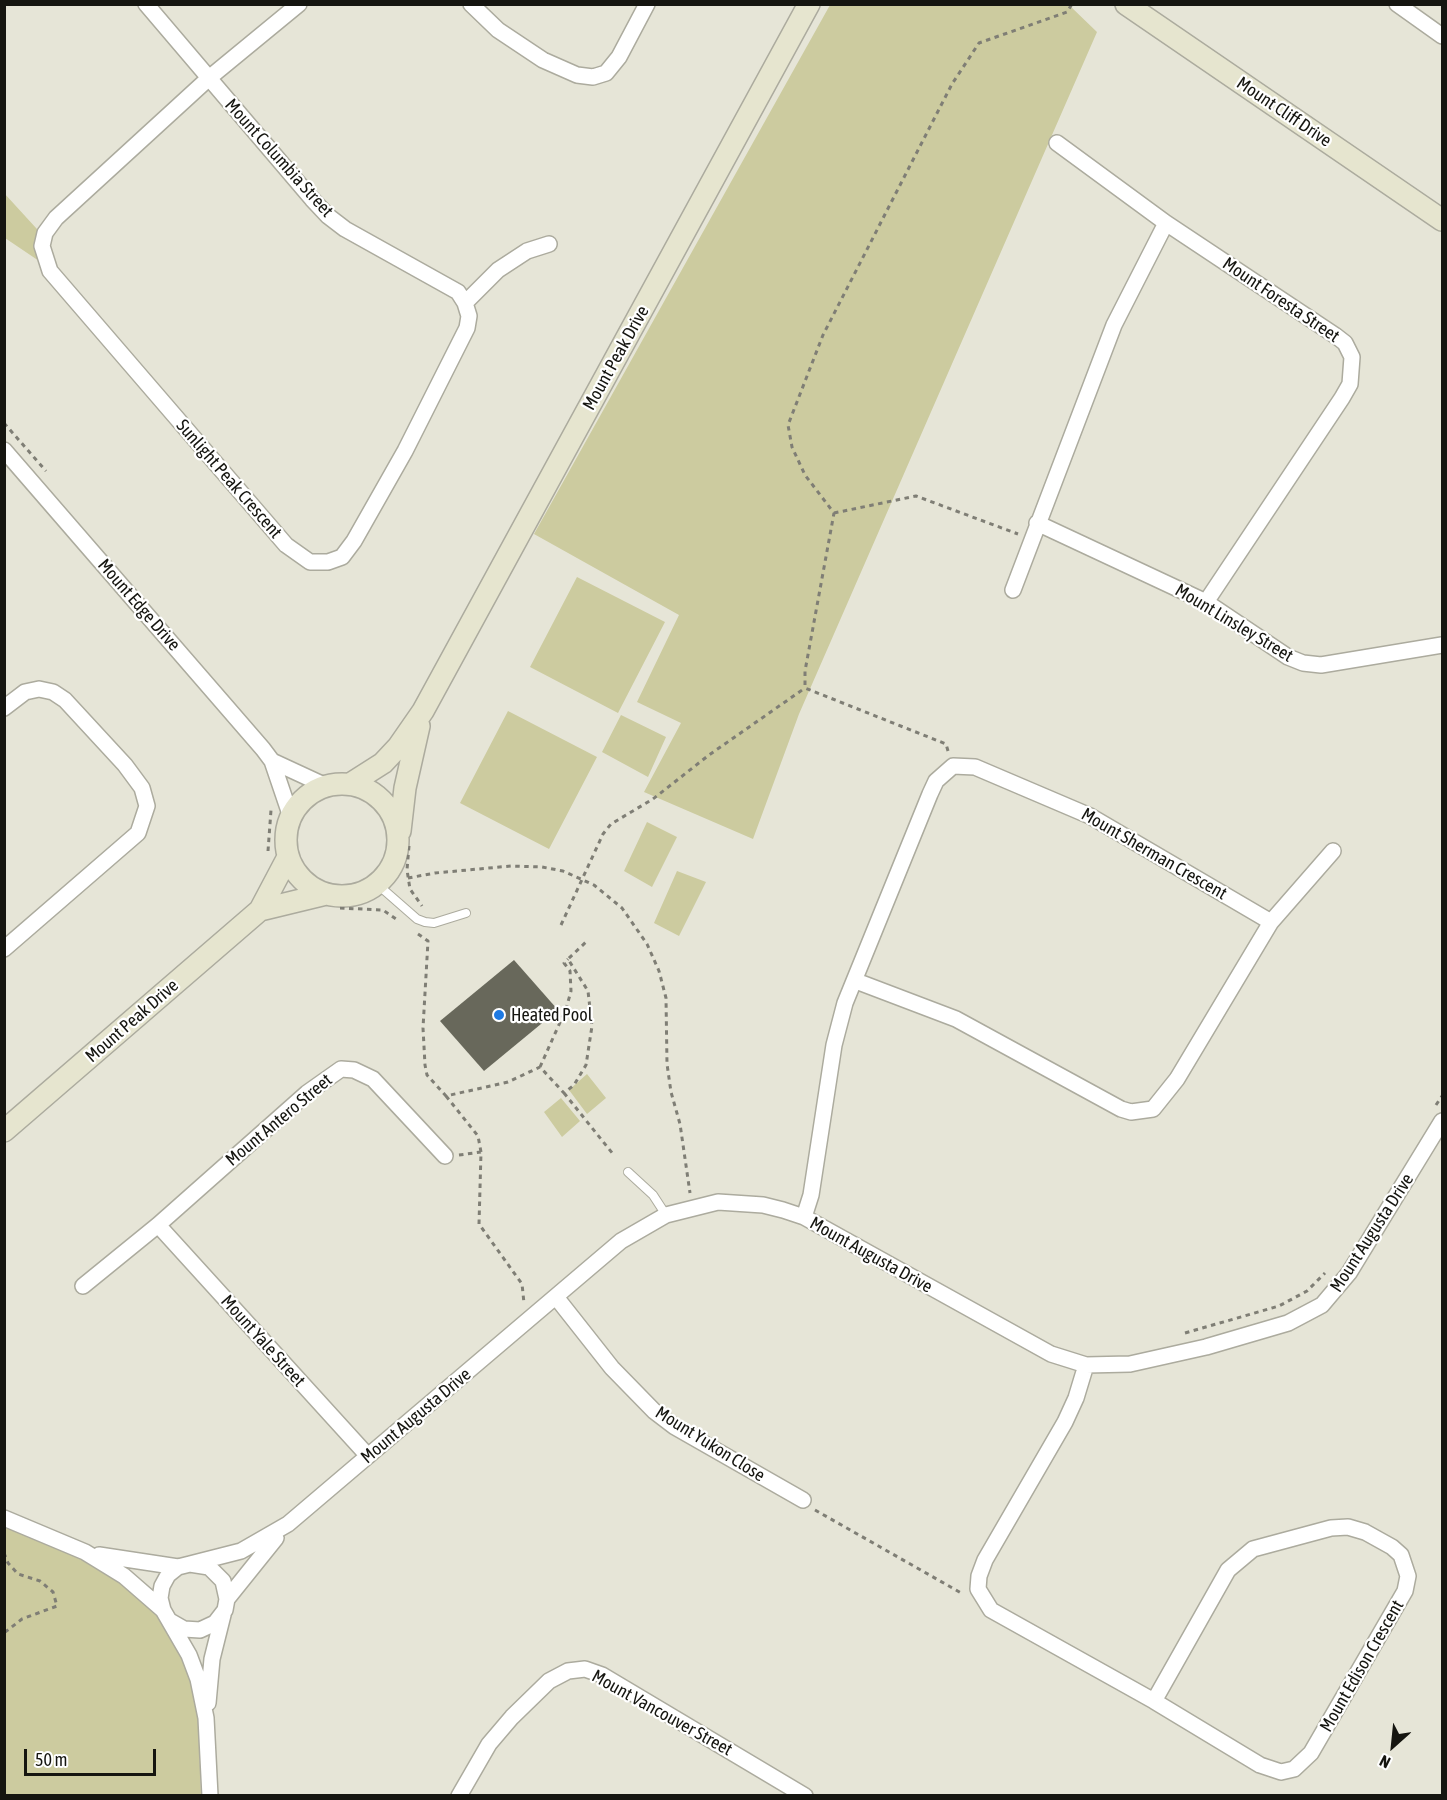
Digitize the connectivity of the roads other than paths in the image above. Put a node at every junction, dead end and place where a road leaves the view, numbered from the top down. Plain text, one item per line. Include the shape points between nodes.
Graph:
1 (146, 4) edge
2 (298, 4) edge
3 (471, 4) edge
4 (647, 4) edge
5 (809, 4) edge
6 (1126, 4) edge
7 (1397, 4) edge
8 (1443, 36) edge
9 (209, 78) junction
10 (1057, 143) dead end
11 (1443, 219) edge
12 (1166, 223) junction
13 (549, 244) dead end
14 (465, 303) junction
15 (4, 450) edge
16 (1037, 523) junction
17 (1014, 590) dead end
18 (1206, 602) junction
19 (1443, 645) edge
20 (4, 708) edge
21 (423, 711) junction
22 (272, 761) junction
23 (350, 784) junction
24 (326, 786) junction
25 (291, 817) junction
26 (399, 839) junction
27 (1333, 851) dead end
28 (288, 857) junction
29 (377, 884) junction
30 (326, 894) junction
31 (260, 910) junction
32 (466, 913) dead end
33 (1271, 922) junction
34 (4, 949) edge
35 (856, 981) junction
36 (1436, 1118) edge
37 (4, 1131) edge
38 (445, 1156) road end
39 (628, 1172) dead end
40 (663, 1209) junction
41 (804, 1217) junction
42 (158, 1226) junction
43 (83, 1286) dead end
44 (556, 1297) junction
45 (1086, 1365) junction
46 (368, 1456) junction
47 (803, 1500) road end
48 (4, 1518) edge
49 (288, 1524) junction
50 (85, 1552) junction
51 (184, 1565) junction
52 (226, 1605) junction
53 (166, 1616) junction
54 (1154, 1701) junction
55 (206, 1718) junction
56 (210, 1796) edge
57 (459, 1796) edge
58 (805, 1796) edge

1 - 9 street, Mount Columbia Street
2 - 9 street
3 - 4 street via 498,30 543,60 577,75 592,77 606,73 619,57
5 - 21 street, Mount Peak Drive
6 - 11 street, Mount Cliff Drive
7 - 8 street
9 - 14 street, Mount Columbia Street via 328,216 458,292
9 - 14 street, Sunlight Peak Crescent via 56,218 45,232 42,246 50,271 296,554 310,562 328,562 342,556 354,541 405,452 467,328
10 - 12 street, Mount Foresta Street
12 - 16 street via 1114,325
12 - 18 street, Mount Foresta Street via 1336,336 1352,357 1350,384 1342,398
13 - 14 street via 527,251 498,270
15 - 22 street, Mount Edge Drive
16 - 17 street
16 - 18 street, Mount Linsley Street
18 - 19 street, Mount Linsley Street via 1303,663 1321,665
20 - 34 street via 25,692 39,689 65,700 142,788 147,806 138,833
21 - 23 street, Mount Peak Drive via 383,763
21 - 26 street, Mount Peak Drive via 405,788
22 - 24 street, Mount Edge Drive
22 - 25 street, Mount Edge Drive
23 - 24 street, Mount Peak Drive
23 - 26 street via 384,803
24 - 25 street, Mount Peak Drive via 305,797
25 - 28 street, Mount Peak Drive via 286,841
26 - 29 street, Mount Peak Drive via 393,864
27 - 33 street
28 - 30 street via 303,880
28 - 31 street, Mount Peak Drive
29 - 30 street, Mount Peak Drive via 353,895
29 - 32 lane via 425,922
30 - 31 street, Mount Peak Drive
31 - 37 street, Mount Peak Drive
33 - 35 street via 1177,1079 1153,1109 1142,1112 1121,1109 956,1019
33 - 35 street, Mount Sherman Crescent via 1090,816 975,767 953,766 936,781 930,794
35 - 41 street via 845,1003 834,1045 811,1195
36 - 45 street, Mount Augusta Drive via 1349,1273 1322,1305 1288,1323 1206,1347 1130,1364
38 - 42 street, Mount Antero Street via 373,1079 341,1069 307,1093
39 - 40 lane
40 - 41 street, Mount Augusta Drive via 718,1203 763,1204
40 - 44 street, Mount Augusta Drive
41 - 45 street, Mount Augusta Drive via 1024,1341
42 - 43 street, Mount Antero Street
42 - 46 street, Mount Yale Street
44 - 46 street, Mount Augusta Drive
44 - 47 street, Mount Yukon Close via 612,1368 654,1411
45 - 54 street, Mount Edison Crescent via 1065,1422 982,1568 978,1589 991,1610
46 - 49 street, Mount Augusta Drive
48 - 50 street, Mount Augusta Drive
49 - 51 street, Mount Augusta Drive via 241,1551
49 - 52 street, Mount Augusta Drive
50 - 51 street, Mount Augusta Drive via 115,1559
50 - 53 street, Mount Augusta Drive via 124,1576
51 - 52 street via 209,1567 223,1581
51 - 53 street via 168,1575 162,1586 160,1598
52 - 53 street via 215,1623 200,1630 184,1629
52 - 55 street via 212,1659
53 - 55 street via 190,1657
54 - 54 street, Mount Edison Crescent via 1260,1765 1281,1773 1294,1769 1311,1753 1405,1591 1408,1576 1401,1555 1365,1532 1348,1527 1253,1549 1228,1570
55 - 56 street
57 - 58 street, Mount Vancouver Street via 489,1744 524,1704 549,1681 568,1671 585,1669 602,1675

